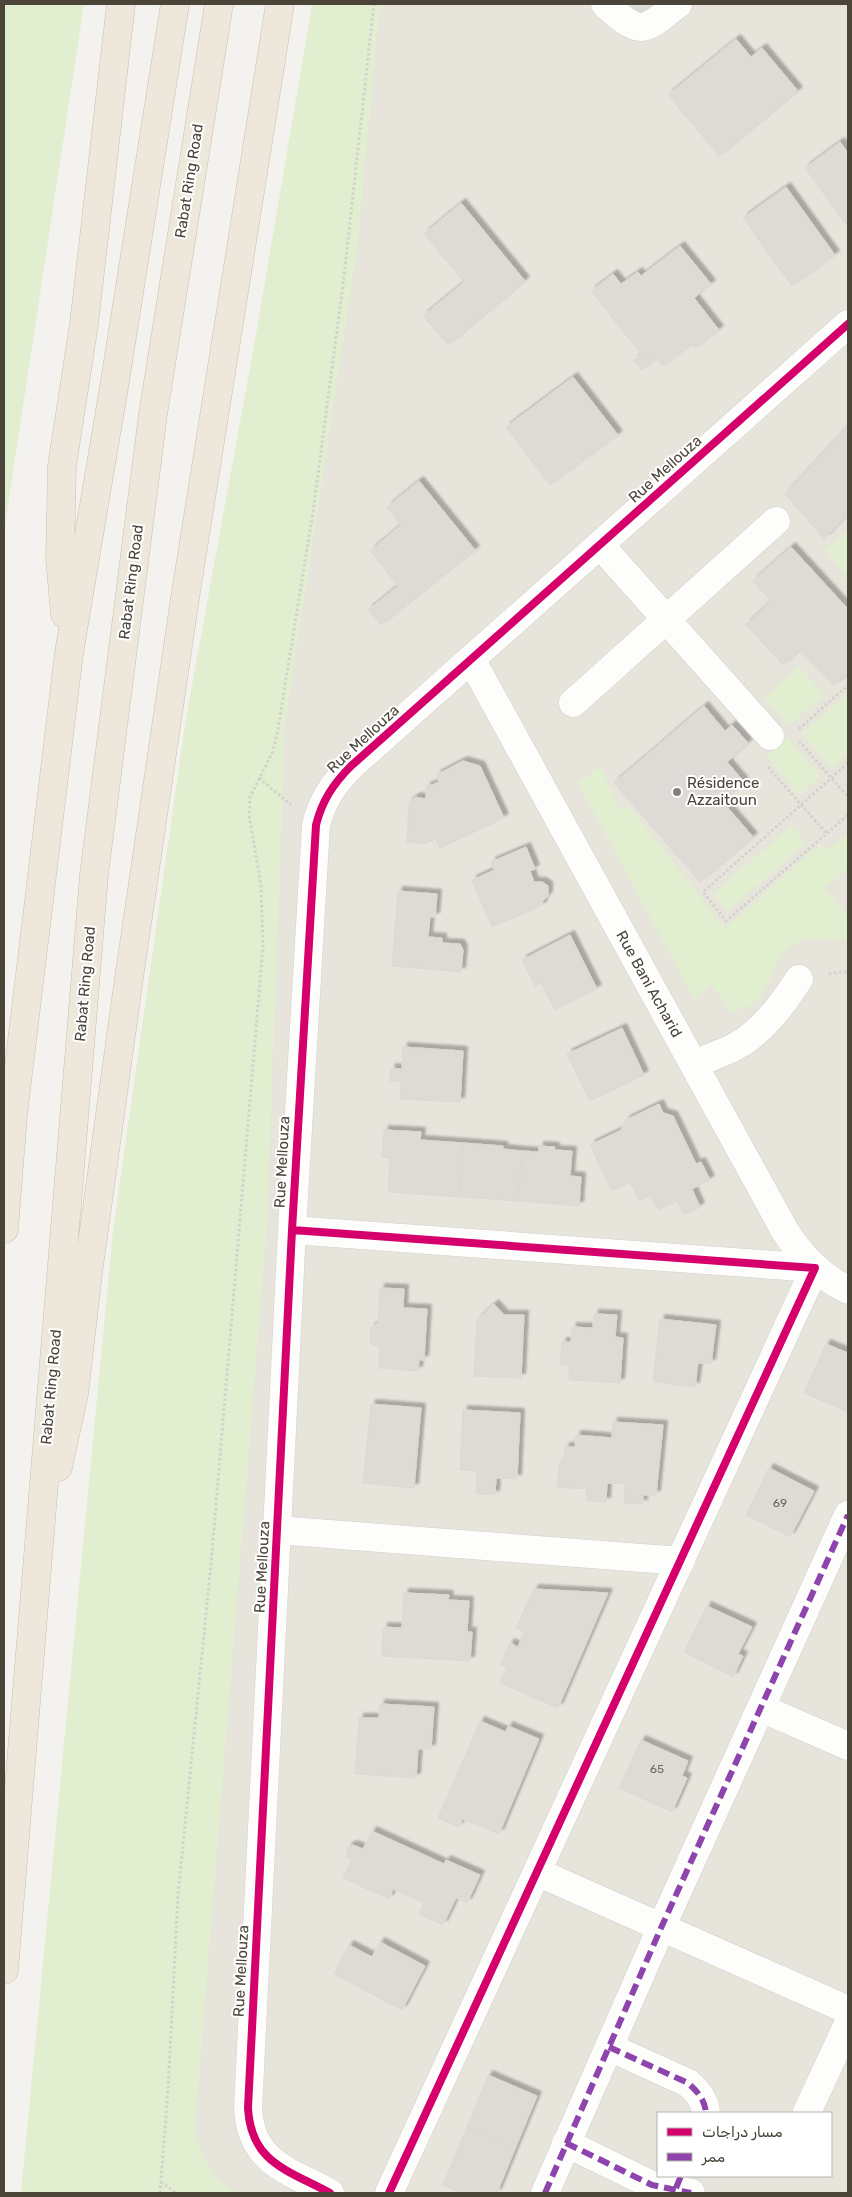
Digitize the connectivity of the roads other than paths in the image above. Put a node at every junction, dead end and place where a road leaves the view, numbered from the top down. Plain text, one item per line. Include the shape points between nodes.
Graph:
1 (121, 4) edge
2 (175, 4) edge
3 (219, 4) edge
4 (280, 4) edge
5 (604, 4) edge
6 (678, 4) edge
7 (848, 324) edge
8 (776, 521) dead end
9 (600, 545) junction
10 (666, 620) junction
11 (69, 653) junction
12 (471, 659) junction
13 (573, 702) dead end
14 (782, 735) road end
15 (799, 979) dead end
16 (694, 1064) junction
17 (4, 1229) edge
18 (292, 1230) junction
19 (815, 1268) junction
20 (848, 1290) edge
21 (848, 1515) edge
22 (40, 1523) junction
23 (277, 1530) junction
24 (680, 1561) junction
25 (761, 1708) junction
26 (848, 1746) edge
27 (537, 1872) junction
28 (661, 1928) junction
29 (4, 1970) edge
30 (848, 2010) edge
31 (848, 2024) edge
32 (609, 2046) junction
33 (706, 2112) edge
34 (807, 2112) edge
35 (566, 2143) junction
36 (682, 2186) edge
37 (330, 2193) edge
38 (389, 2193) edge
39 (545, 2193) edge

1 - 11 highway via 84,324 62,466 60,559
2 - 11 highway
3 - 22 highway, Rabat Ring Road via 152,414 94,875
4 - 22 highway via 185,598 130,968 74,1394 59,1462
5 - 6 street via 640,28 653,25
7 - 9 street, Rue Mellouza
8 - 10 street
9 - 10 street
9 - 12 street, Rue Mellouza
10 - 13 street
10 - 14 street
11 - 17 highway via 13,1115
12 - 16 street, Rue Bani Acharid
12 - 18 street, Rue Mellouza via 339,778 321,808 316,826
15 - 16 street via 786,1000 751,1036
16 - 19 street, Rue Bani Acharid via 785,1231
18 - 19 street
18 - 23 street, Rue Mellouza
19 - 20 street, Rue Bani Acharid
19 - 24 street
21 - 25 street
22 - 29 highway, Rabat Ring Road
23 - 24 street
23 - 37 street, Rue Mellouza via 249,2121 266,2158
24 - 27 street
25 - 26 street
25 - 28 street
27 - 28 street
27 - 38 street
28 - 30 street
28 - 32 street
31 - 34 street
32 - 33 street via 688,2083 704,2101
32 - 35 street
35 - 36 street via 652,2185 664,2188
35 - 39 street

